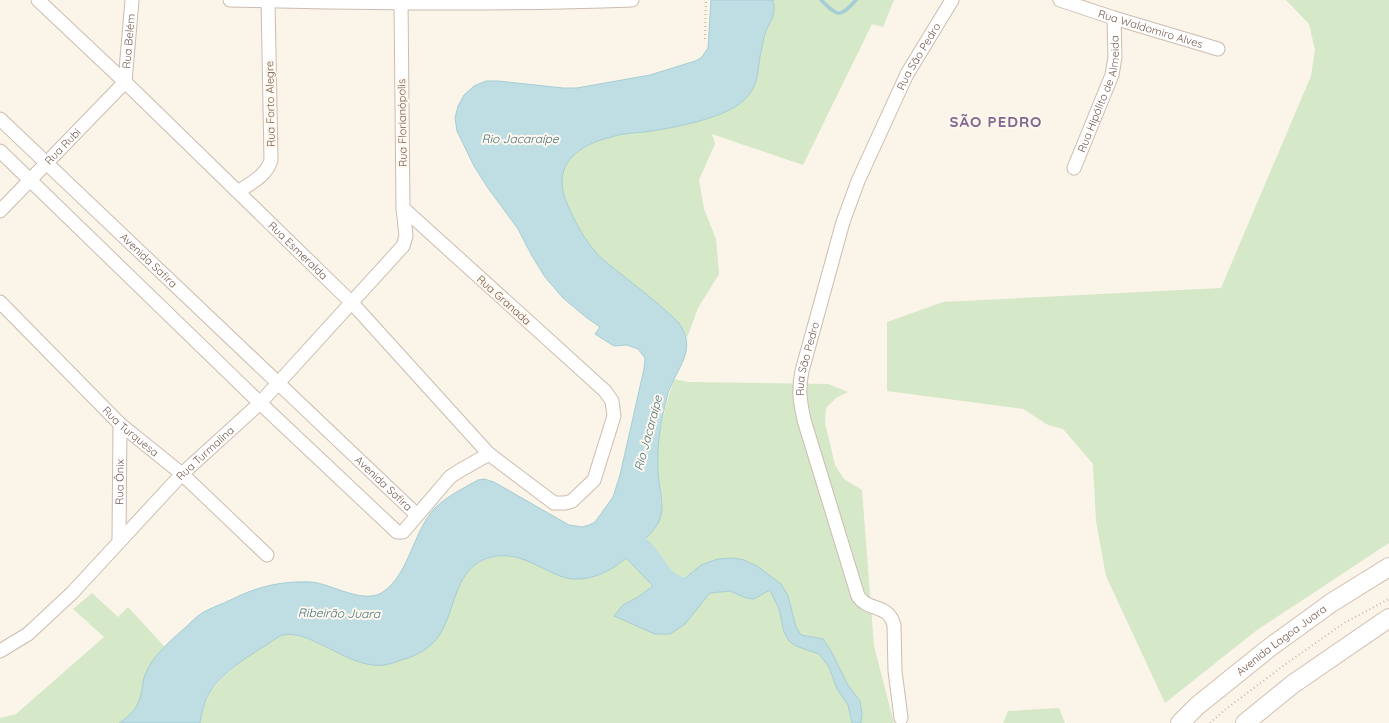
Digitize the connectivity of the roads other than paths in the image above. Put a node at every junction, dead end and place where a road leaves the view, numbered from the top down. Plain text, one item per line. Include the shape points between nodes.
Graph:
1 (38, 0) edge
2 (132, 0) edge
3 (230, 0) edge
4 (268, 0) edge
5 (632, 0) edge
6 (952, 0) edge
7 (1060, 0) edge
8 (401, 2) edge
9 (537, 2) edge
10 (1114, 18) junction
11 (1218, 49) dead end
12 (125, 82) junction
13 (0, 119) edge
14 (0, 151) edge
15 (46, 164) junction
16 (1074, 168) dead end
17 (30, 180) junction
18 (238, 192) junction
19 (403, 208) junction
20 (0, 211) edge
21 (403, 246) joint
22 (0, 302) edge
23 (352, 303) junction
24 (278, 384) junction
25 (260, 403) junction
26 (120, 424) junction
27 (489, 454) junction
28 (182, 474) junction
29 (554, 503) joint
30 (417, 515) junction
31 (119, 540) junction
32 (267, 555) dead end
33 (1389, 567) edge
34 (1389, 618) edge
35 (0, 651) edge
36 (901, 718) dead end
37 (1180, 723) edge
38 (1245, 723) edge

1 - 12 street, Rua Esmeralda
2 - 12 street, Rua Belém
3 - 4 street
4 - 8 street
4 - 18 street, Rua Forto Alegre via 272,160 265,173
5 - 9 street
6 - 36 street, Rua São Pedro via 907,74 858,181 843,222 799,387 804,420 858,596 864,603 888,613 892,618
7 - 10 street, Rua Waldomiro Alves
8 - 9 street
8 - 19 street, Rua Florianópolis
10 - 11 street, Rua Waldomiro Alves
10 - 16 street, Rua Hipólito de Almeida via 1115,57 1112,75
12 - 15 street, Rua Rubi
12 - 18 street, Rua Esmeralda
13 - 15 street, Avenida Safira
14 - 17 street, Avenida Safira
15 - 17 street, Rua Rubi
15 - 24 street, Avenida Safira
17 - 20 street, Rua Rubi
17 - 25 street, Avenida Safira
18 - 23 street, Rua Esmeralda
19 - 21 street, Rua Florianópolis via 406,236
19 - 29 street, Rua Granada via 612,401 614,416 594,480 572,501
21 - 23 street, Rua Turmalina
22 - 26 street, Rua Turquesa
23 - 24 street, Rua Turmalina
23 - 27 street, Rua Esmeralda
24 - 25 street, Rua Turmalina
24 - 30 street, Avenida Safira
25 - 28 street, Rua Turmalina
25 - 30 street, Avenida Safira via 397,532 403,532
26 - 28 street, Rua Turquesa
26 - 31 street, Rua Ônix
27 - 29 street, Rua Esmeralda
27 - 30 street via 450,477
28 - 31 street, Rua Turmalina
28 - 32 street, Rua Turquesa
31 - 35 street, Rua Turmalina via 72,594 28,634
33 - 37 main road, Avenida Lagoa Juara via 1331,602 1269,648 1197,706
34 - 38 main road via 1293,684

